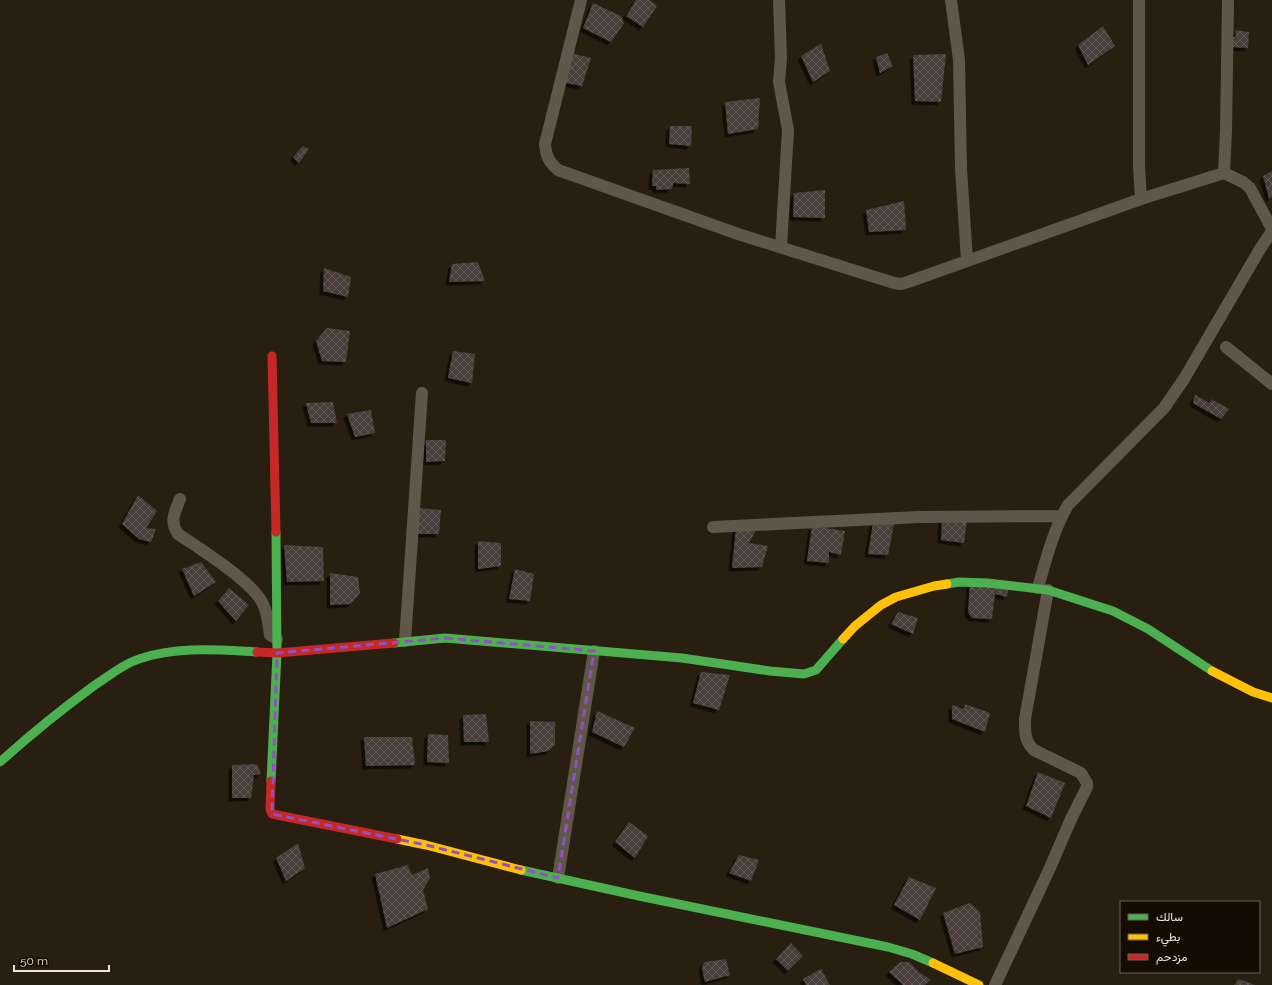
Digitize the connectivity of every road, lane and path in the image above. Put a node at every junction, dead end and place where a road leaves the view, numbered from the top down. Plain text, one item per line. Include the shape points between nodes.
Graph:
1 (581, 0) edge
2 (779, 0) edge
3 (951, 0) edge
4 (1139, 0) edge
5 (1228, 0) edge
6 (1224, 173) junction
7 (1141, 199) junction
8 (1272, 230) edge
9 (781, 248) junction
10 (967, 260) junction
11 (1226, 347) dead end
12 (272, 356) dead end
13 (1272, 384) edge
14 (422, 393) dead end
15 (180, 499) dead end
16 (1061, 516) junction
17 (713, 526) dead end
18 (1043, 589) junction
19 (277, 639) junction
20 (406, 641) junction
21 (594, 651) junction
22 (277, 652) junction
23 (1272, 698) edge
24 (0, 762) edge
25 (558, 878) junction
26 (979, 985) edge
27 (995, 985) edge

1 - 9 street via 545,144 549,162 558,170
2 - 9 street via 779,82 788,130
3 - 10 street via 960,66 961,169
4 - 7 street
5 - 6 street
6 - 7 street
6 - 8 street via 1250,188
7 - 10 street
8 - 16 street via 1184,380 1164,408 1085,487
9 - 10 street via 901,284
11 - 13 street
12 - 19 street
14 - 20 street
15 - 19 street via 173,517 174,529 258,596 266,612 270,635
16 - 17 street via 919,517
16 - 18 street via 1053,535
18 - 21 street via 959,582 896,597 881,605 855,626 816,670 804,674 682,658
18 - 23 street via 1113,611 1148,629 1214,672 1253,692
18 - 27 street via 1025,718 1025,735 1028,745 1034,750 1081,773 1087,787
19 - 22 street
20 - 21 street via 459,638
20 - 22 street
21 - 25 street
22 - 24 street via 205,649 174,651 139,659 114,672 83,694
22 - 25 street via 270,808 272,814 426,845
25 - 26 street via 908,952

